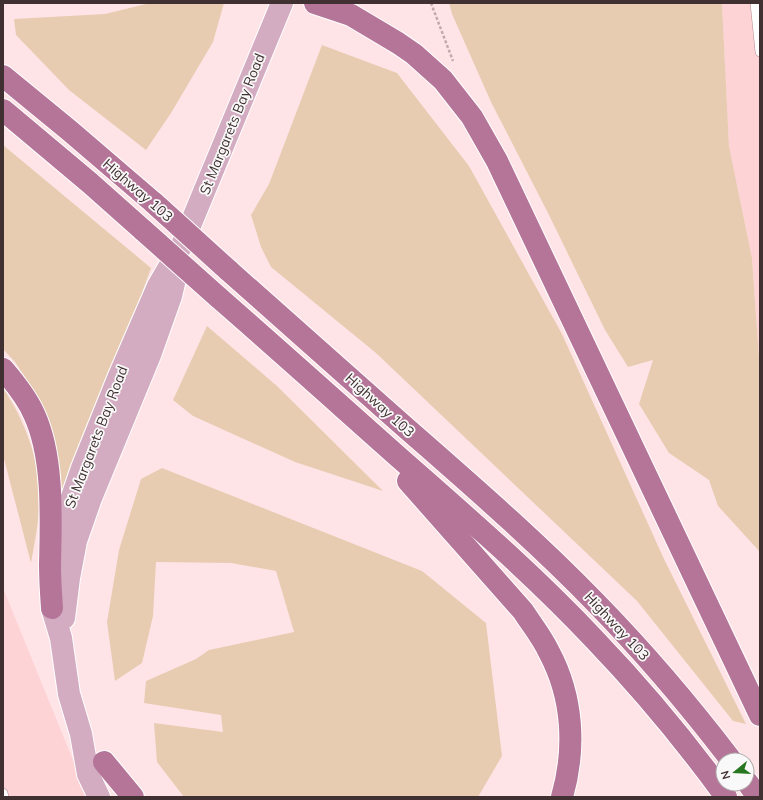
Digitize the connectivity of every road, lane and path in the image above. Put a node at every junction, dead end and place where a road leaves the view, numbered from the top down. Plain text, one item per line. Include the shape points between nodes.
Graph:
1 (282, 3) edge
2 (315, 3) edge
3 (431, 3) edge
4 (755, 3) edge
5 (760, 52) edge
6 (453, 61) dead end
7 (3, 76) edge
8 (3, 110) edge
9 (182, 246) junction
10 (3, 369) edge
11 (326, 392) junction
12 (52, 608) junction
13 (724, 637) junction
14 (61, 638) junction
15 (760, 692) edge
16 (760, 715) edge
17 (82, 734) junction
18 (725, 752) edge
19 (104, 762) junction
20 (3, 792) edge
21 (4, 797) edge
22 (99, 797) edge
23 (124, 797) edge
24 (133, 797) edge
25 (562, 797) edge
26 (726, 797) edge

1 - 9 main road, St Margarets Bay Road
2 - 13 highway via 351,16 414,54 443,80 472,117 498,161
3 - 6 path
4 - 5 lane
7 - 18 highway, Highway 103, bridge via 154,203 563,570 657,669
8 - 11 highway, Highway 103, bridge via 84,178
9 - 12 main road, St Margarets Bay Road via 158,286 82,468 63,523 52,584
9 - 14 main road, St Margarets Bay Road via 172,296 76,541
10 - 12 highway via 20,390 34,415 43,441 52,529
11 - 25 highway via 393,463 522,611 544,642 561,678 570,717 570,757
11 - 26 highway, Highway 103 via 516,562 594,638 658,710
12 - 14 main road, St Margarets Bay Road
13 - 15 lane
13 - 16 highway
14 - 17 main road, St Margarets Bay Road via 69,694
17 - 19 main road, St Margarets Bay Road
17 - 22 main road, St Margarets Bay Road via 88,774
19 - 23 main road, St Margarets Bay Road
19 - 24 highway
20 - 21 lane

